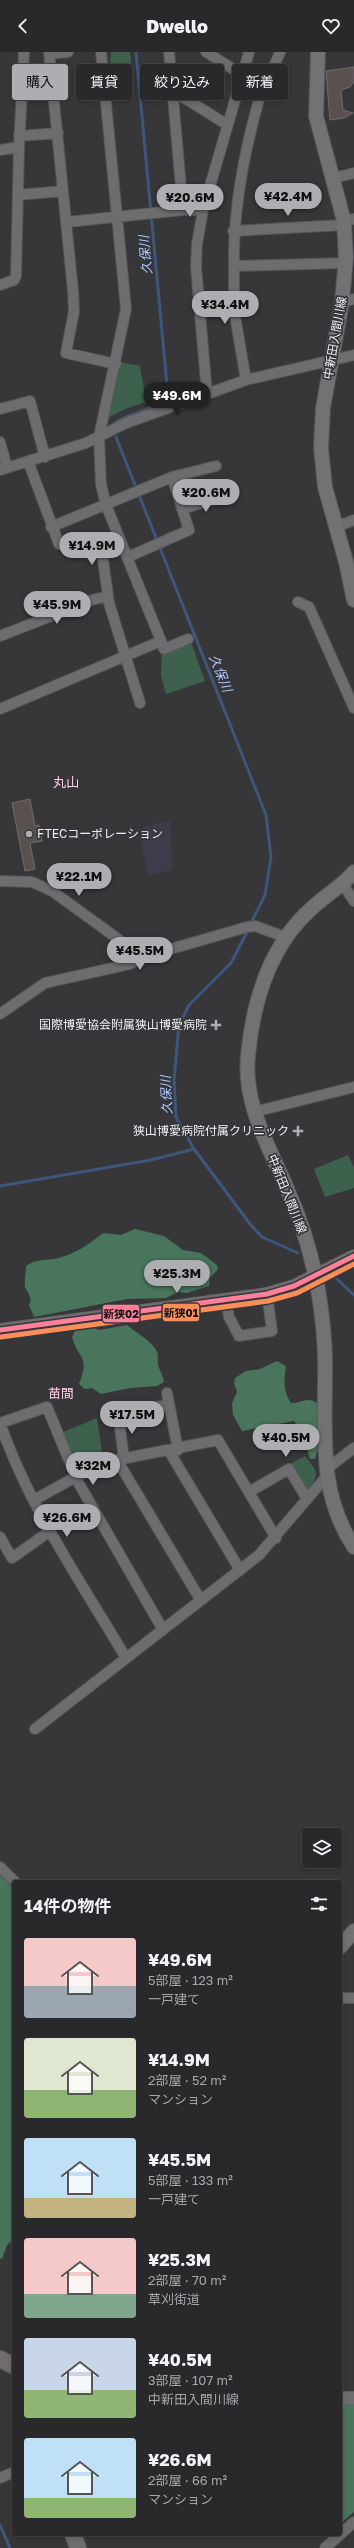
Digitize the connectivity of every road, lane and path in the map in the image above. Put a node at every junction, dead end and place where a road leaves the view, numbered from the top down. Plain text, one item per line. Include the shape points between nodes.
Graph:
1 (24, 52) edge
2 (68, 52) edge
3 (101, 52) edge
4 (169, 52) edge
5 (206, 52) edge
6 (249, 52) edge
7 (280, 52) edge
8 (318, 52) edge
9 (50, 53) edge
10 (170, 64) edge
11 (245, 64) edge
12 (232, 68) edge
13 (174, 100) edge
14 (187, 100) edge
15 (233, 100) edge
16 (226, 124) junction
17 (58, 133) junction
18 (19, 136) junction
19 (19, 147) junction
20 (0, 150) edge
21 (354, 173) edge
22 (333, 178) junction
23 (63, 191) junction
24 (18, 195) junction
25 (183, 210) junction
26 (203, 210) junction
27 (116, 217) junction
28 (67, 222) junction
29 (347, 222) edge
30 (233, 231) junction
31 (346, 263) junction
32 (234, 266) junction
33 (0, 285) edge
34 (348, 301) edge
35 (354, 355) edge
36 (332, 359) junction
37 (116, 364) junction
38 (246, 380) junction
39 (207, 394) junction
40 (0, 409) edge
41 (99, 437) junction
42 (0, 442) edge
43 (46, 456) junction
44 (28, 461) junction
45 (216, 466) dead end
46 (3, 468) edge
47 (172, 477) junction
48 (223, 496) dead end
49 (106, 505) junction
50 (182, 509) junction
51 (354, 520) edge
52 (52, 527) junction
53 (336, 527) junction
54 (128, 557) junction
55 (108, 596) junction
56 (354, 600) edge
57 (298, 602) dead end
58 (0, 636) edge
59 (188, 639) dead end
60 (161, 642) junction
61 (124, 657) junction
62 (140, 703) dead end
63 (0, 708) edge
64 (354, 708) edge
65 (354, 872) edge
66 (0, 881) edge
67 (342, 883) junction
68 (354, 901) edge
69 (285, 937) junction
70 (143, 957) junction
71 (0, 1014) edge
72 (354, 1087) edge
73 (254, 1112) junction
74 (354, 1256) edge
75 (315, 1274) junction
76 (267, 1294) junction
77 (226, 1300) junction
78 (0, 1330) edge
79 (167, 1393) dead end
80 (169, 1405) junction
81 (0, 1423) edge
82 (354, 1448) edge
83 (174, 1450) junction
84 (4, 1451) edge
85 (120, 1460) junction
86 (326, 1474) junction
87 (76, 1476) junction
88 (249, 1492) junction
89 (307, 1499) junction
90 (34, 1500) junction
91 (50, 1531) junction
92 (0, 1536) edge
93 (276, 1538) junction
94 (354, 1547) edge
95 (240, 1570) junction
96 (200, 1599) junction
97 (162, 1628) junction
98 (126, 1658) junction
99 (35, 1730) dead end
100 (0, 1867) edge
101 (13, 1880) edge
102 (354, 1931) edge
103 (342, 1945) edge
104 (342, 1998) edge
105 (354, 1998) edge
106 (0, 2359) edge
107 (12, 2364) edge
108 (342, 2398) edge
109 (354, 2398) edge
110 (12, 2473) edge
111 (0, 2478) edge
112 (354, 2522) edge
113 (342, 2533) edge
114 (74, 2536) edge
115 (338, 2536) edge
116 (78, 2548) edge
117 (325, 2548) edge

1 - 18 street
2 - 9 street
3 - 27 street
4 - 10 street
5 - 12 street
6 - 11 street
7 - 30 street via 259,102 241,170
8 - 22 main road, 中新田入間川線 via 316,116
9 - 17 street
13 - 25 street
14 - 16 street
15 - 16 street
16 - 26 street
17 - 18 street
17 - 23 street
18 - 19 street
19 - 20 street
19 - 24 street
21 - 22 street
22 - 29 main road, 中新田入間川線
23 - 24 street
23 - 28 street
24 - 33 street via 16,276 14,280
25 - 26 street
25 - 27 street
26 - 39 street via 196,267
27 - 28 street
27 - 37 street via 126,309
28 - 37 street via 74,311 66,353
29 - 30 street
29 - 31 main road, 中新田入間川線
30 - 32 street
31 - 32 street
31 - 34 main road, 中新田入間川線
32 - 38 street via 234,310
34 - 36 main road, 中新田入間川線
35 - 36 street
36 - 38 street via 311,367
36 - 53 main road, 中新田入間川線 via 323,408 321,448 325,487
37 - 41 street
38 - 39 street
39 - 41 street via 126,423
40 - 43 street via 30,401
41 - 43 street
41 - 49 street via 101,484
42 - 46 street
43 - 44 street
44 - 46 street
44 - 52 street
45 - 47 street
47 - 49 street
47 - 50 street
48 - 50 street
49 - 52 street
49 - 54 street
50 - 54 street via 189,530
51 - 53 street
52 - 55 street via 59,544 101,545
53 - 56 main road, 中新田入間川線
54 - 60 street
55 - 58 street
55 - 61 street
57 - 64 street via 309,607
59 - 60 street via 164,649
60 - 61 street
61 - 62 street
61 - 63 street
65 - 67 main road, 中新田入間川線
66 - 70 street via 32,882 52,891
67 - 68 street
67 - 69 main road, 中新田入間川線 via 312,907
69 - 70 street via 255,926 247,927
69 - 73 main road, 中新田入間川線 via 261,989 250,1042 247,1072
70 - 71 street via 130,964 45,983
72 - 73 street
73 - 75 main road, 中新田入間川線 via 298,1214
74 - 75 street
75 - 76 street via 294,1286
75 - 86 main road, 中新田入間川線 via 325,1345
76 - 77 street
76 - 77 street via 272,1331 239,1336 229,1317
77 - 78 street
79 - 80 street
80 - 83 street
80 - 85 street via 118,1413
81 - 84 street
81 - 87 street via 47,1407
82 - 86 street
83 - 85 street
83 - 88 street via 218,1440
83 - 95 street
84 - 90 street
85 - 87 street via 101,1463
85 - 96 street
86 - 89 street
86 - 94 main road, 中新田入間川線 via 336,1512
87 - 90 street
87 - 97 street
88 - 89 street via 289,1469
88 - 93 street
89 - 93 street
90 - 91 street
91 - 92 street via 12,1558
91 - 98 street
93 - 95 street
95 - 96 street
96 - 97 street
97 - 98 street
98 - 99 street
100 - 101 street
102 - 103 main road
104 - 105 street
106 - 107 main road
108 - 109 street
110 - 111 street
112 - 113 street
114 - 116 main road
115 - 117 street

